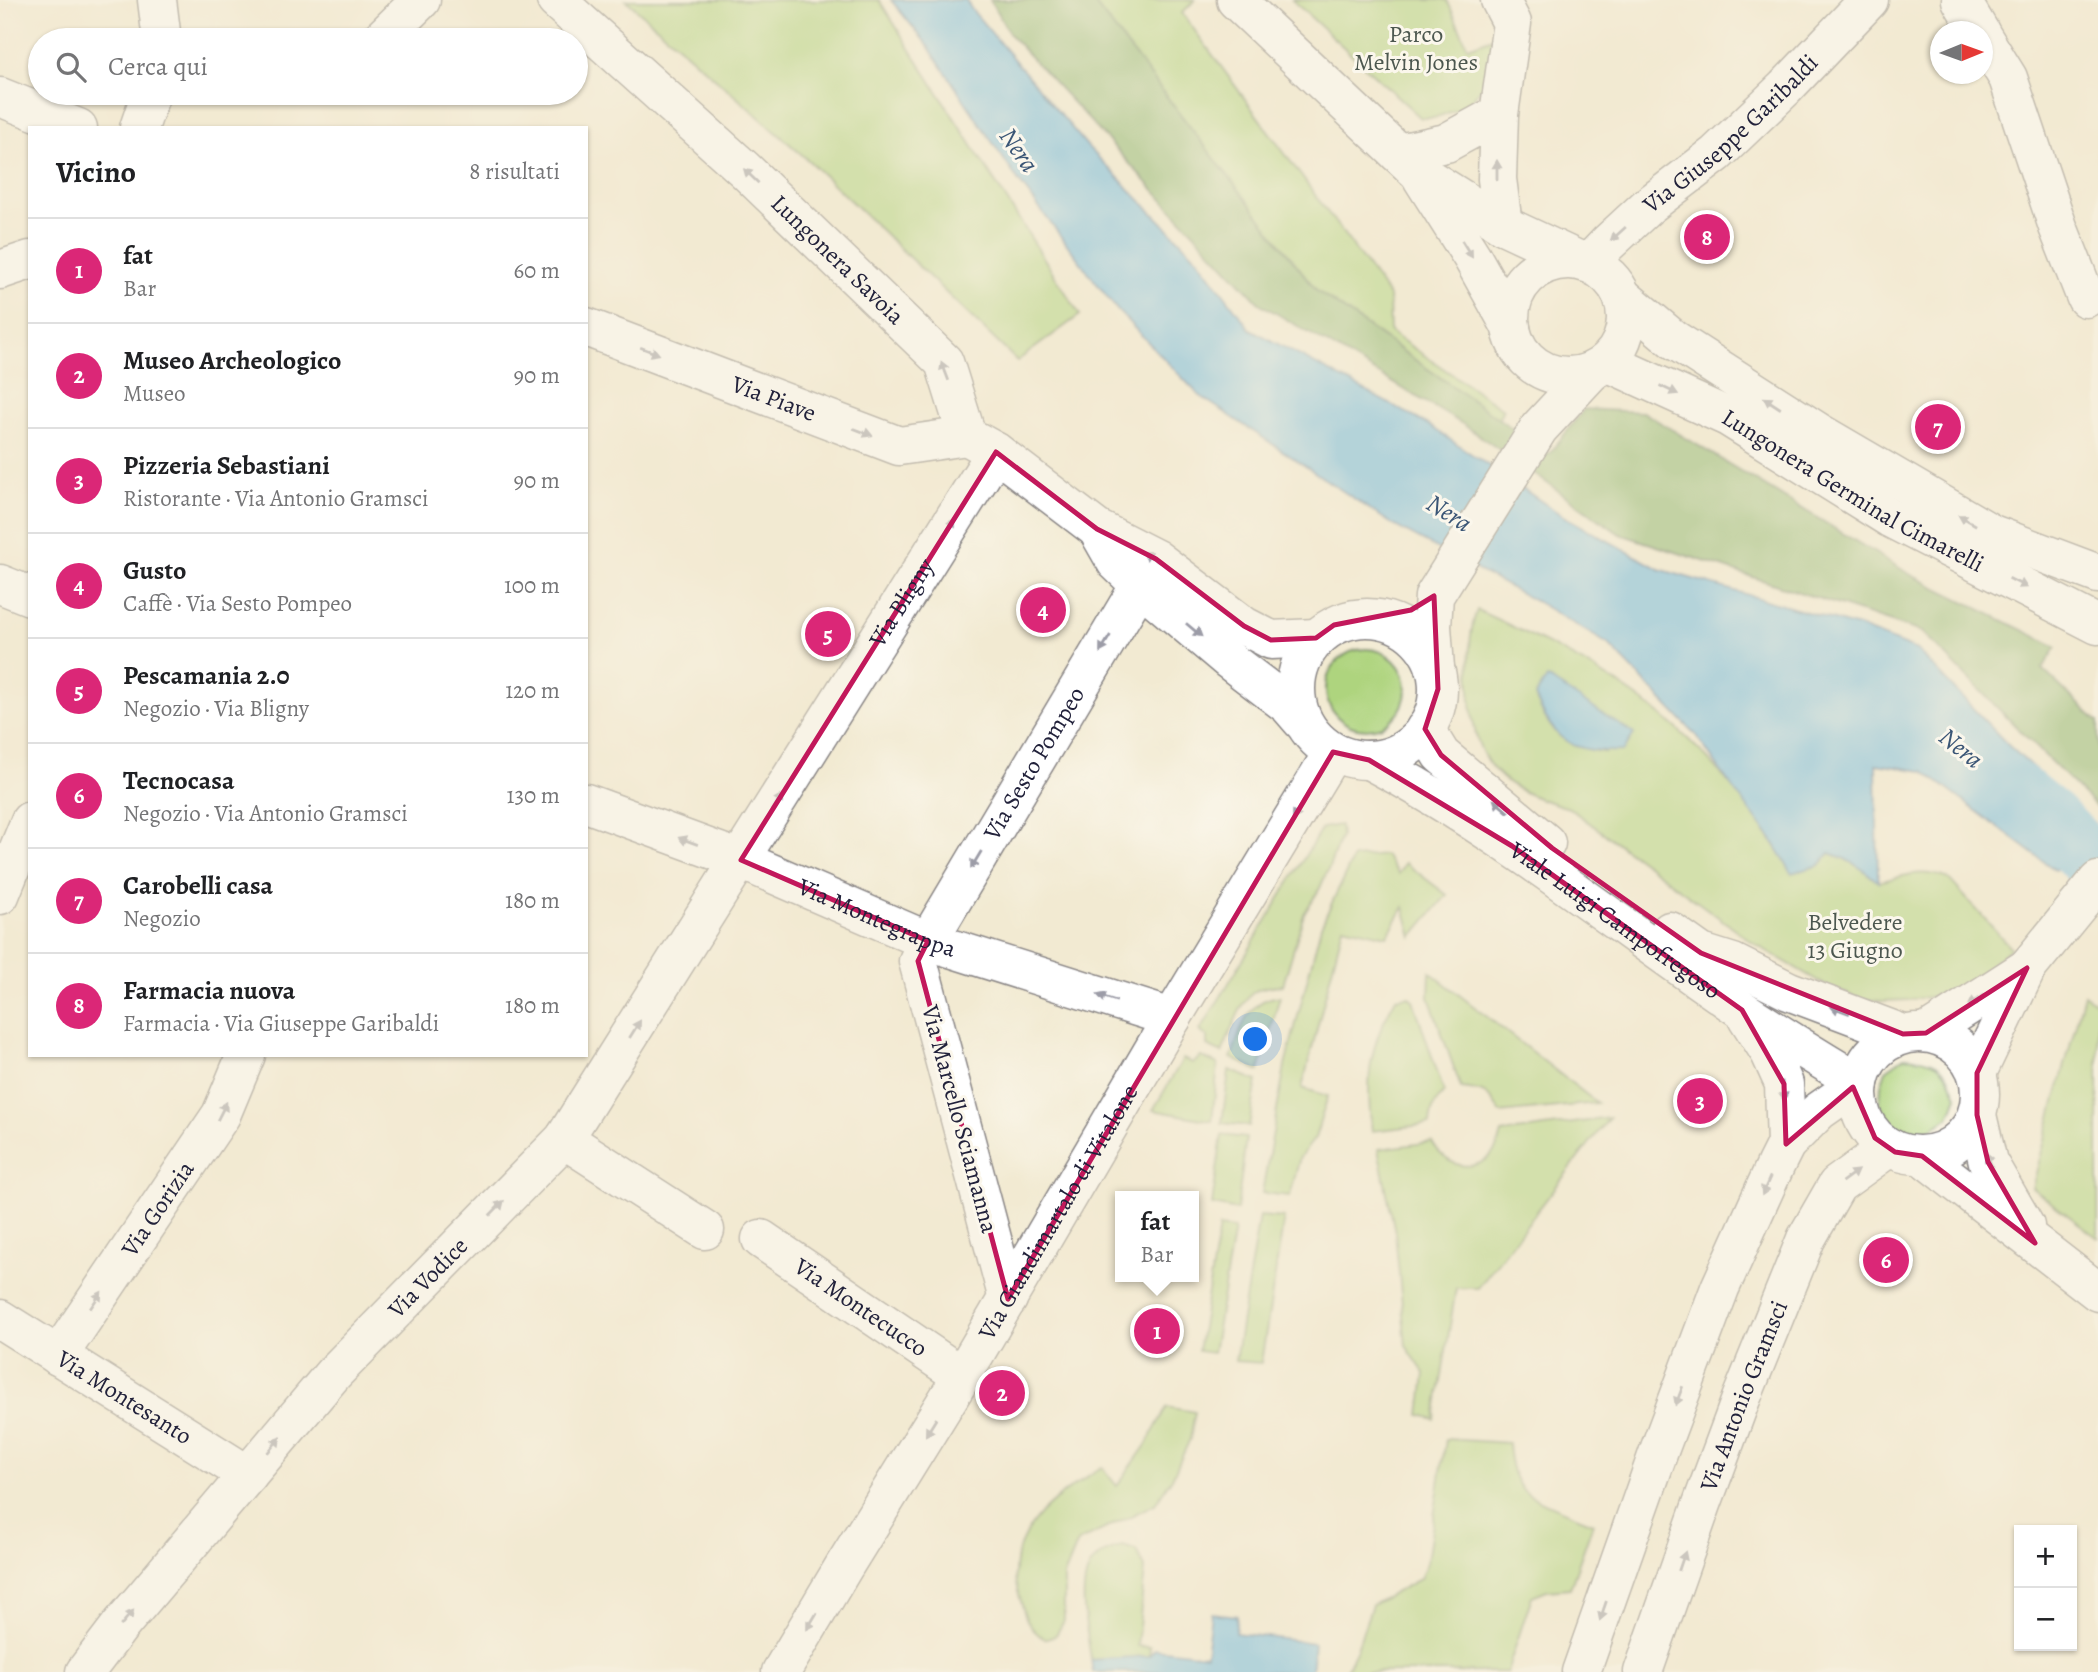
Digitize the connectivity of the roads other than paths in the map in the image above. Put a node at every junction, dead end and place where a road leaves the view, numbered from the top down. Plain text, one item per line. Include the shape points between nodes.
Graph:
1 (157, 0) edge
2 (421, 0) edge
3 (556, 0) edge
4 (1236, 0) edge
5 (1500, 0) edge
6 (1869, 0) edge
7 (1961, 0) edge
8 (1973, 21) edge
9 (160, 28) edge
10 (392, 28) edge
11 (587, 28) edge
12 (588, 29) edge
13 (1993, 53) edge
14 (0, 97) edge
15 (147, 105) edge
16 (1499, 114) junction
17 (73, 126) edge
18 (140, 126) edge
19 (1408, 162) junction
20 (1503, 225) junction
21 (28, 261) edge
22 (1583, 262) junction
23 (0, 270) edge
24 (1623, 297) junction
25 (2086, 298) dead end
26 (1511, 327) junction
27 (588, 328) edge
28 (1528, 360) junction
29 (1600, 367) junction
30 (1536, 433) junction
31 (981, 444) junction
32 (1097, 529) junction
33 (2098, 574) edge
34 (0, 584) edge
35 (1140, 585) junction
36 (1439, 588) junction
37 (28, 595) edge
38 (1376, 617) junction
39 (2098, 625) edge
40 (1316, 638) junction
41 (1436, 669) junction
42 (1303, 720) junction
43 (1425, 729) junction
44 (1351, 756) junction
45 (588, 804) edge
46 (20, 839) edge
47 (741, 860) junction
48 (2098, 881) edge
49 (0, 895) edge
50 (928, 941) junction
51 (2027, 968) junction
52 (1742, 1010) junction
53 (1172, 1018) junction
54 (1915, 1034) junction
55 (245, 1057) edge
56 (1977, 1073) junction
57 (1859, 1083) junction
58 (1978, 1115) junction
59 (565, 1139) junction
60 (1786, 1144) junction
61 (1905, 1152) junction
62 (705, 1230) dead end
63 (761, 1239) dead end
64 (2035, 1243) junction
65 (2098, 1292) edge
66 (1008, 1299) junction
67 (0, 1319) edge
68 (58, 1356) junction
69 (962, 1376) junction
70 (248, 1475) junction
71 (85, 1672) edge
72 (782, 1672) edge
73 (1581, 1672) edge
74 (1643, 1672) edge

1 - 9 street
2 - 10 street
11 -> 3 street, Lungonera Savoia
4 - 19 street
5 - 16 street via 1512,23
6 -> 22 street, Via Giuseppe Garibaldi via 1716,154
7 - 8 street
31 -> 12 street, Lungonera Savoia via 944,362 744,169
13 - 25 street via 2008,78 2057,227
14 - 17 street
15 - 18 street
16 - 19 street
20 -> 16 street via 1497,179
19 - 20 street
19 -> 26 street via 1472,257
20 - 22 street
21 - 23 street
22 - 24 street via 1604,271
22 - 26 street via 1562,259 1533,271 1514,296
24 - 29 street via 1625,332 1618,348
33 -> 24 street, Lungonera Germinal Cimarelli via 1992,534 1844,448 1674,339
26 - 28 street via 1516,345
27 -> 31 street, Via Piave via 899,446
28 - 29 street via 1558,376 1575,376
28 - 30 street via 1538,399
29 - 30 street
29 -> 39 street, Lungonera Germinal Cimarelli via 1728,417 1890,518
30 - 36 street
31 - 32 street
47 -> 31 street, Via Bligny
32 - 35 street via 1116,562
40 -> 32 street via 1271,640 1244,626 1156,559
34 - 37 street
35 -> 42 street
35 -> 50 street, Via Sesto Pompeo
36 - 38 street via 1411,610
36 - 41 street via 1433,626
38 - 40 street via 1354,618
38 - 41 street via 1414,634
40 - 42 street via 1296,677 1296,699
41 - 43 street via 1435,710
42 - 44 street via 1316,738
43 - 44 street via 1410,746 1391,756
54 -> 43 street, Viale Luigi Campofregoso via 1789,991 1733,963 1701,953 1528,829 1441,755
44 - 52 street, Viale Luigi Campofregoso via 1407,780 1512,846
44 -> 53 street, Via Giandimartalo di Vitalone
47 -> 45 street, Via Montegrappa
46 - 49 street
47 - 50 street, Via Montegrappa
59 -> 47 street, Via Vodice
48 - 51 street
53 -> 50 street, Via Montegrappa
50 - 66 street, Via Marcello Sciamanna via 918,961
51 -> 54 street
51 - 56 street
52 - 57 street, Viale Luigi Campofregoso
52 -> 60 street via 1784,1084
53 - 66 street, Via Giandimartalo di Vitalone
54 - 56 street via 1954,1043
54 - 57 street via 1880,1047 1865,1065
68 -> 55 street, Via Gorizia via 221,1115
56 - 58 street
57 - 60 street via 1819,1111
57 - 61 street via 1863,1120 1875,1138
58 - 61 street via 1967,1134 1948,1149
64 -> 58 street via 1988,1162
59 - 62 street
70 -> 59 street, Via Vodice via 333,1374
60 -> 73 street via 1720,1289
61 - 64 street
74 -> 61 street, Via Antonio Gramsci via 1732,1422 1806,1239 1837,1185
63 - 69 street, Via Montecucco
64 - 65 street
66 - 69 street, Via Giandimartalo di Vitalone
67 - 68 street, Via Montesanto
68 - 70 street, Via Montesanto
69 -> 72 street, Via Giandimartalo di Vitalone
71 -> 70 street, Via Vodice

